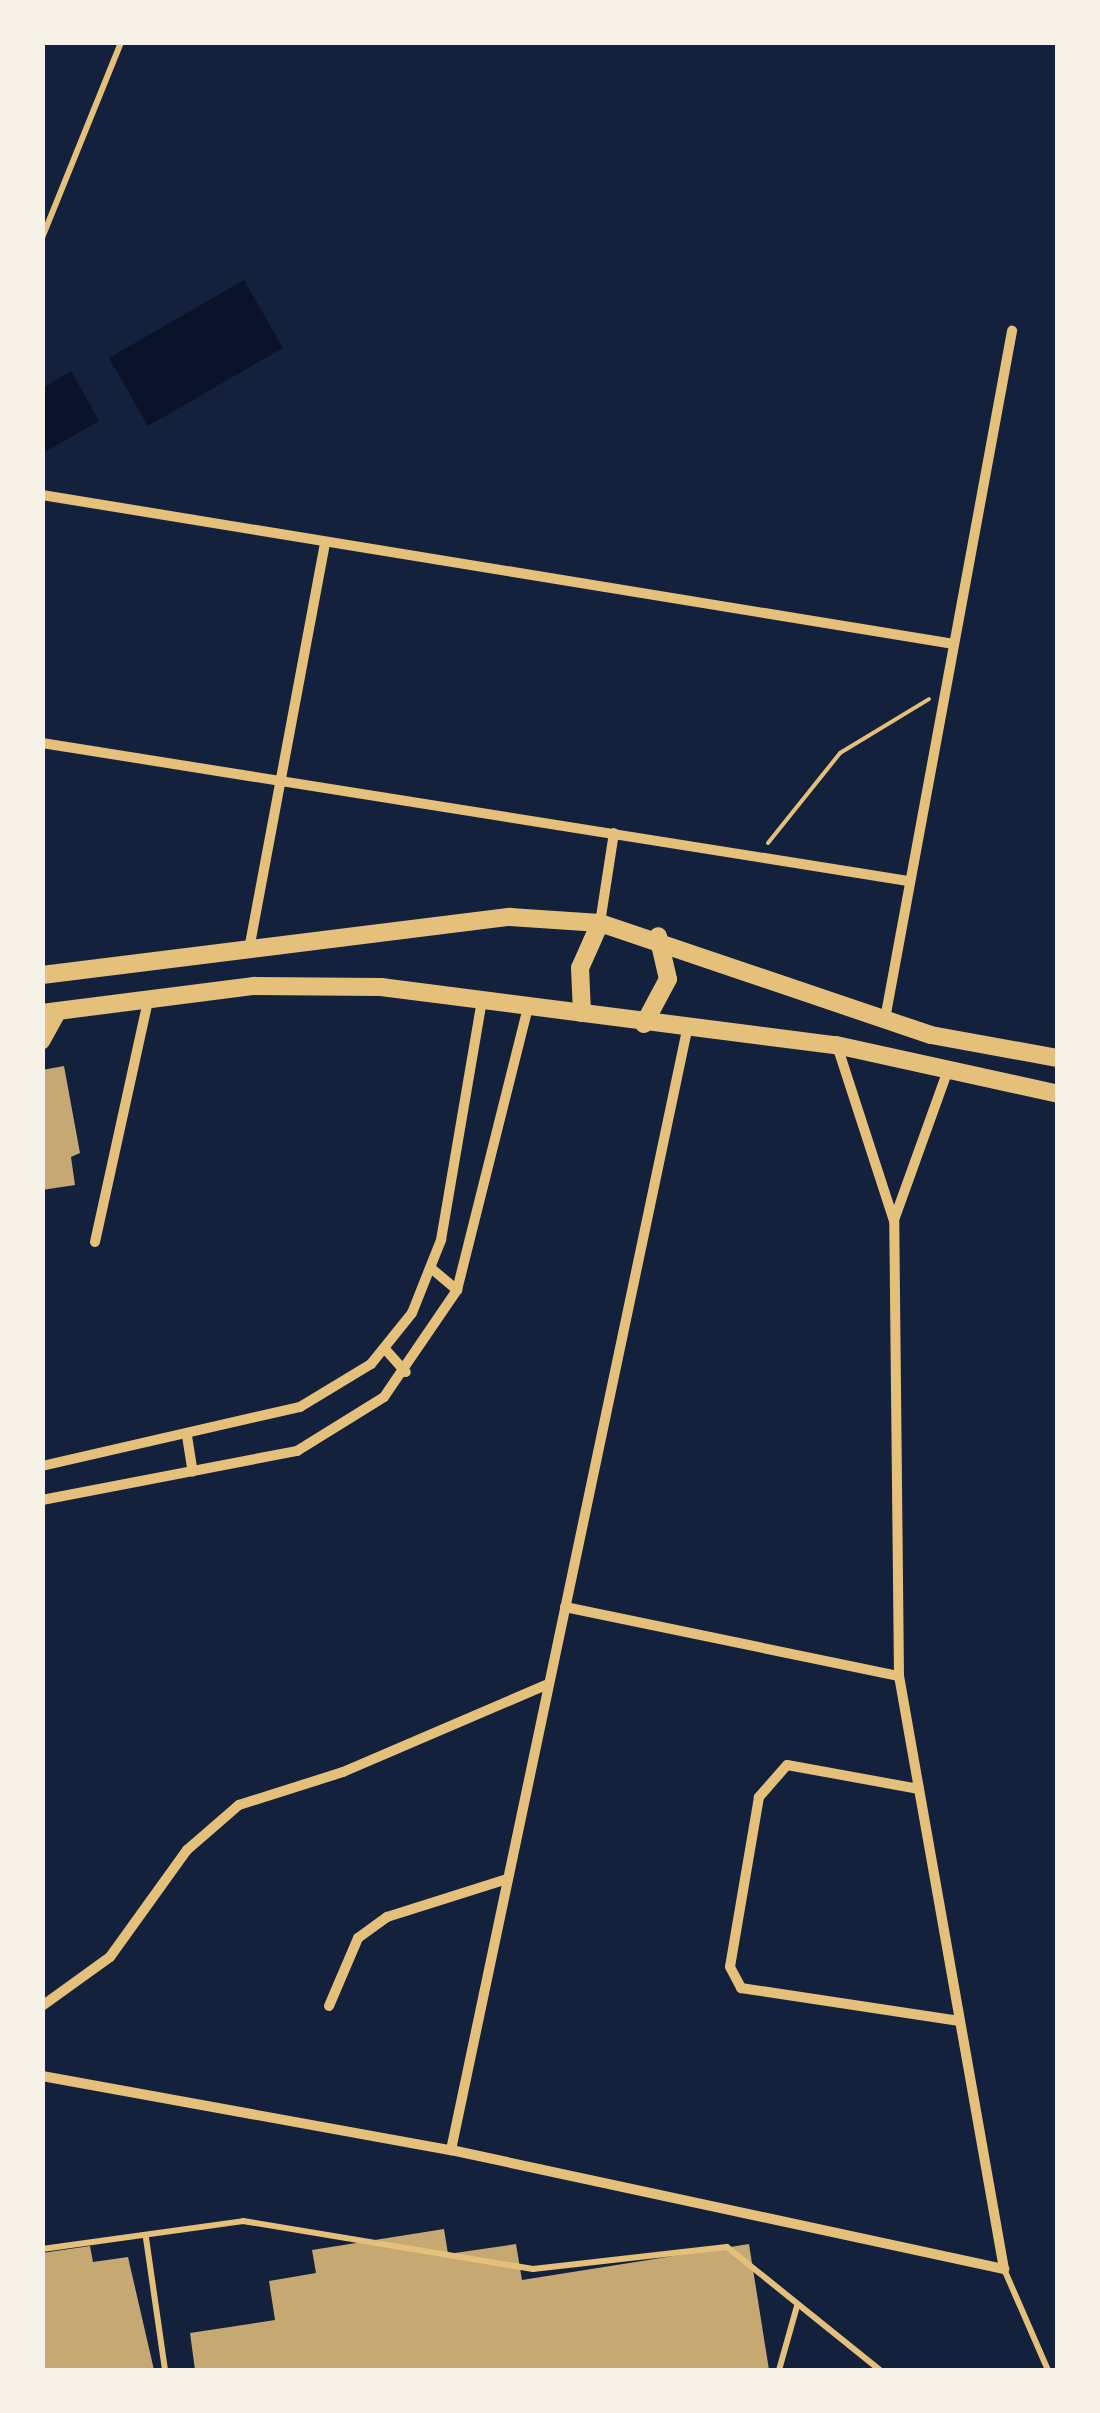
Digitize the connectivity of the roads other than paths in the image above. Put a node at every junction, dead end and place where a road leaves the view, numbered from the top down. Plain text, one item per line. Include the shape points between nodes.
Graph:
1 (121, 42) edge
2 (42, 238) edge
3 (1012, 331) dead end
4 (42, 495) edge
5 (325, 542) junction
6 (954, 644) junction
7 (42, 743) edge
8 (280, 784) junction
9 (614, 833) junction
10 (908, 881) junction
11 (600, 923) junction
12 (658, 936) junction
13 (250, 944) junction
14 (42, 975) edge
15 (148, 1000) junction
16 (482, 1001) junction
17 (528, 1006) junction
18 (50, 1013) edge
19 (582, 1013) junction
20 (886, 1018) junction
21 (644, 1024) junction
22 (686, 1030) junction
23 (42, 1041) edge
24 (836, 1045) junction
25 (1058, 1058) edge
26 (948, 1070) junction
27 (1058, 1094) edge
28 (894, 1221) junction
29 (95, 1242) dead end
30 (432, 1269) junction
31 (458, 1290) junction
32 (385, 1348) junction
33 (406, 1372) junction
34 (187, 1436) junction
35 (42, 1466) edge
36 (194, 1472) junction
37 (42, 1500) edge
38 (565, 1607) junction
39 (899, 1676) junction
40 (546, 1686) junction
41 (919, 1789) junction
42 (507, 1879) junction
43 (42, 2006) edge
44 (329, 2006) dead end
45 (960, 2021) junction
46 (42, 2076) edge
47 (451, 2150) junction
48 (146, 2238) junction
49 (42, 2249) edge
50 (1004, 2269) junction
51 (797, 2306) junction
52 (164, 2370) edge
53 (779, 2370) edge
54 (880, 2370) edge
55 (1048, 2370) edge

1 - 2 lane
3 - 6 street
4 - 5 street
5 - 6 street
5 - 8 street
6 - 10 street
7 - 8 street
8 - 9 street
8 - 13 street
9 - 10 street
9 - 11 street
10 - 20 street
11 - 12 main road
11 - 13 main road via 510,917
11 - 19 main road via 580,968
12 - 20 main road
12 - 21 main road via 668,979
13 - 14 main road
15 - 16 main road via 316,983
15 - 18 main road
15 - 29 street
16 - 17 main road
16 - 30 street
17 - 19 main road
17 - 31 street
18 - 23 street
19 - 21 main road
20 - 25 main road
21 - 22 main road
22 - 24 main road
22 - 38 street
24 - 26 main road
24 - 28 street
26 - 27 main road
26 - 28 street
28 - 39 street
30 - 31 street
30 - 32 street
31 - 33 street
32 - 33 street
32 - 34 street via 300,1407
33 - 36 street via 320,1442
34 - 35 street
34 - 36 street
36 - 37 street
38 - 39 street
38 - 40 street
39 - 41 street
40 - 42 street
40 - 43 street via 343,1772 239,1805 186,1850 110,1957
41 - 45 street
41 - 45 street via 787,1765 759,1797 730,1966 741,1988
42 - 44 street via 388,1918 358,1938
42 - 47 street
45 - 50 street
46 - 47 street
47 - 50 street
48 - 49 lane
48 - 51 lane via 287,2222 546,2269 727,2248
48 - 52 lane
50 - 55 lane
51 - 53 lane
51 - 54 lane

